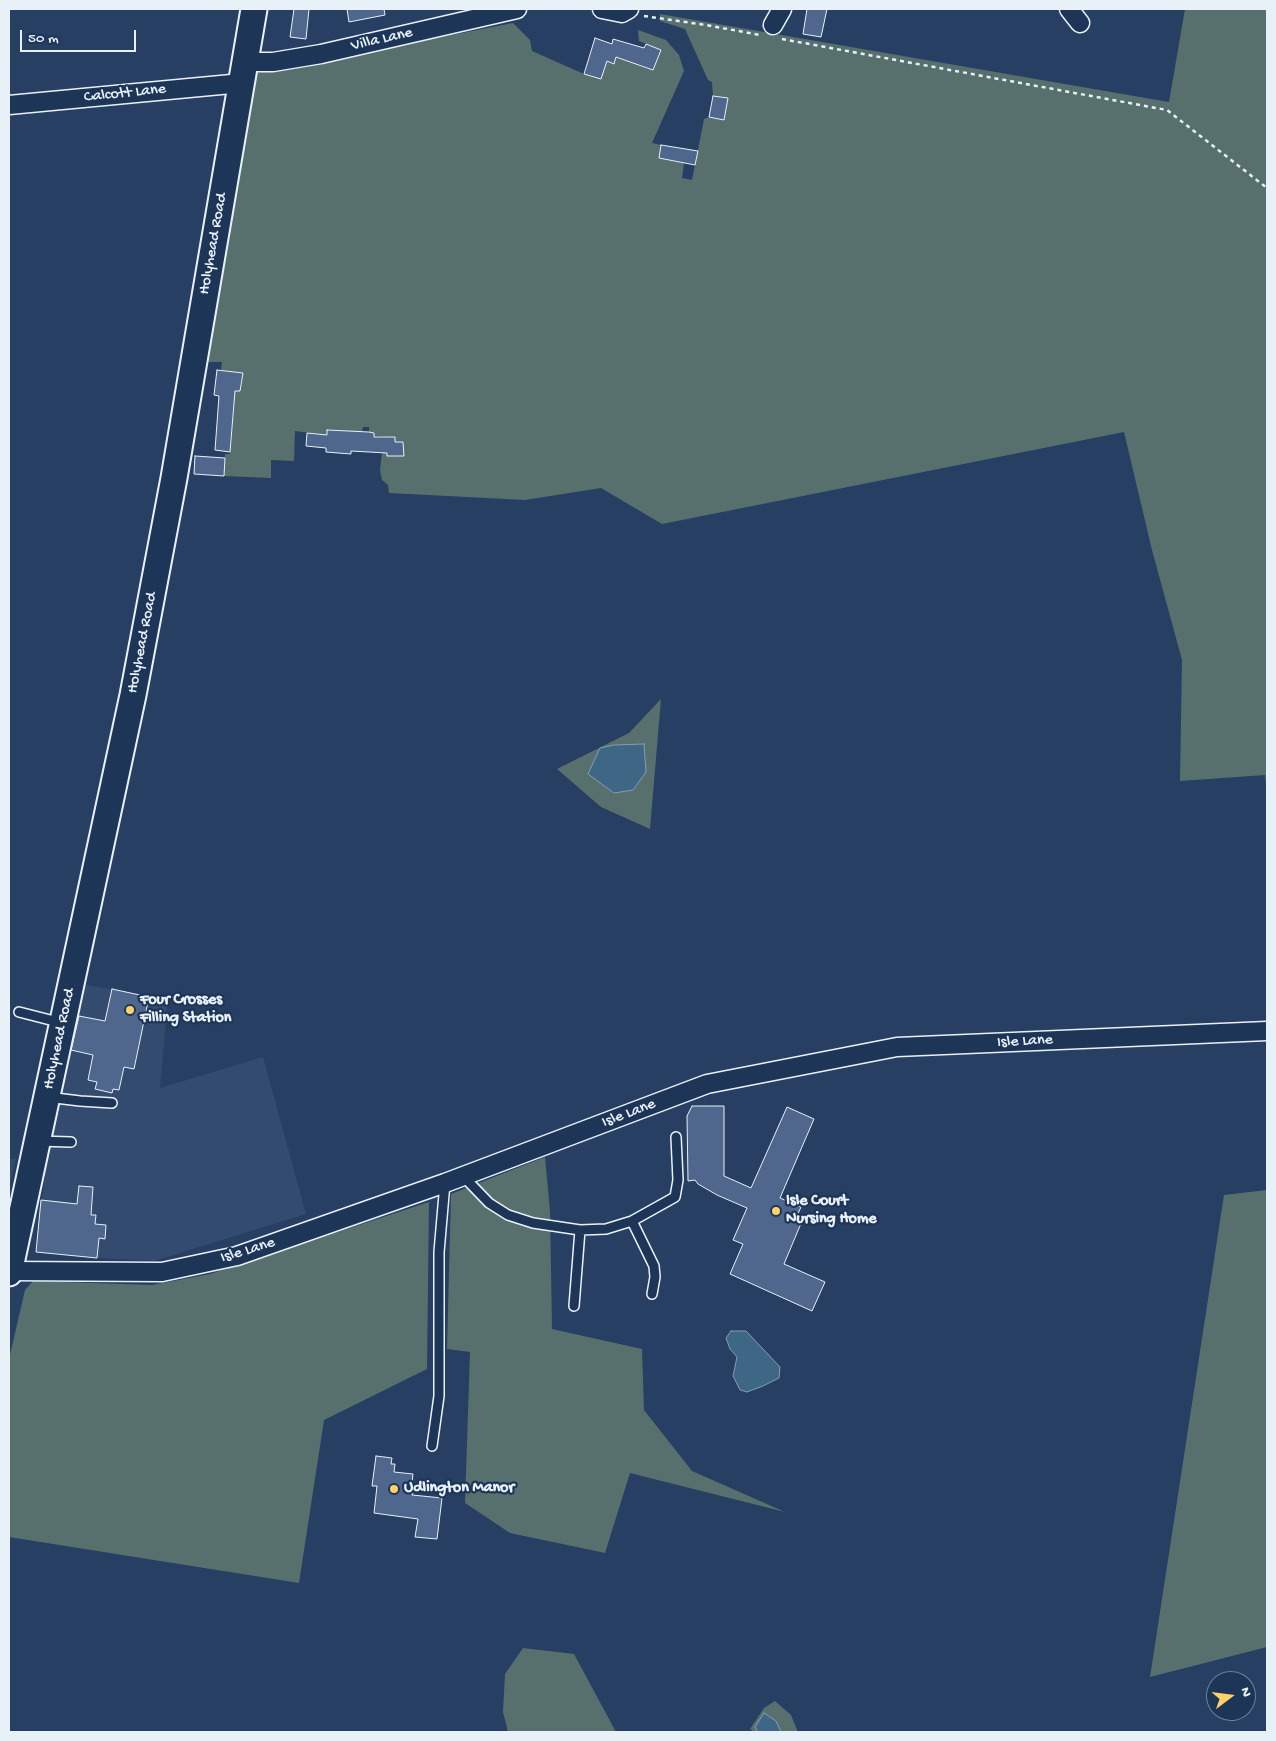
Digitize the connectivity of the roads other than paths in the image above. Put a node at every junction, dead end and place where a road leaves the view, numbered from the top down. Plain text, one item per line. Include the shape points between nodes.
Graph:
1 (254, 9) edge
2 (517, 9) edge
3 (602, 9) edge
4 (782, 9) edge
5 (1069, 9) edge
6 (625, 11) edge
7 (1080, 23) dead end
8 (771, 33) road end
9 (244, 72) junction
10 (9, 105) edge
11 (19, 1012) dead end
12 (63, 1024) junction
13 (1267, 1031) edge
14 (47, 1097) junction
15 (112, 1103) dead end
16 (676, 1137) dead end
17 (36, 1141) junction
18 (71, 1142) dead end
19 (463, 1176) junction
20 (445, 1183) junction
21 (632, 1221) junction
22 (580, 1230) junction
23 (9, 1272) edge
24 (652, 1294) dead end
25 (574, 1306) dead end
26 (432, 1446) dead end

1 - 9 main road, Holyhead Road
2 - 9 street, Villa Lane via 273,62
3 - 6 street
4 - 8 street
5 - 7 street
9 - 10 street, Calcott Lane
9 - 12 main road, Holyhead Road via 133,695
11 - 12 lane
12 - 14 main road, Holyhead Road
13 - 19 street, Isle Lane via 897,1047 707,1084
14 - 15 lane
14 - 17 main road, Holyhead Road
16 - 21 lane via 678,1180 675,1197
17 - 18 lane
17 - 23 main road, Holyhead Road
19 - 20 street, Isle Lane
19 - 22 lane via 489,1203 508,1215 533,1223
20 - 23 street, Isle Lane via 238,1256 162,1272
20 - 26 lane via 439,1252 439,1396
21 - 22 lane via 606,1229
21 - 24 lane via 654,1266
22 - 25 lane

